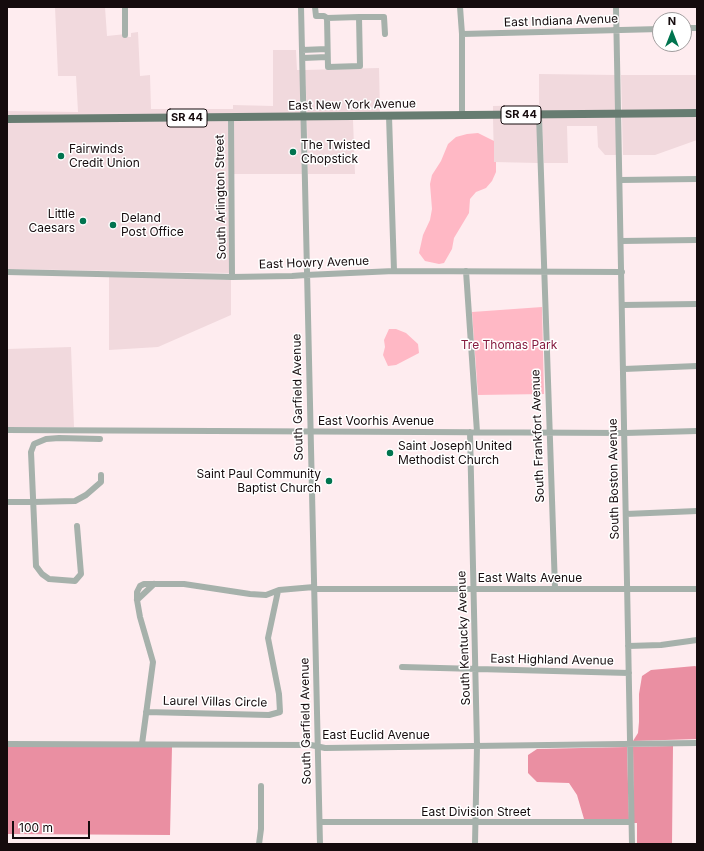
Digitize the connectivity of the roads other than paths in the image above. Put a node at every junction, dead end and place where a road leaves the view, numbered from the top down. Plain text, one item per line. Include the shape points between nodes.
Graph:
1 (125, 7) edge
2 (301, 7) edge
3 (315, 7) edge
4 (460, 7) edge
5 (616, 7) edge
6 (359, 17) junction
7 (326, 18) junction
8 (652, 29) edge
9 (618, 30) junction
10 (385, 34) dead end
11 (462, 34) junction
12 (125, 35) dead end
13 (327, 49) junction
14 (302, 50) junction
15 (328, 57) junction
16 (302, 58) junction
17 (697, 113) edge
18 (619, 114) junction
19 (539, 115) junction
20 (390, 116) junction
21 (462, 116) junction
22 (304, 117) junction
23 (231, 118) junction
24 (7, 119) edge
25 (697, 179) edge
26 (620, 180) junction
27 (697, 240) edge
28 (621, 241) junction
29 (466, 271) junction
30 (7, 272) edge
31 (394, 272) junction
32 (544, 272) junction
33 (622, 272) junction
34 (306, 275) junction
35 (232, 277) junction
36 (697, 304) edge
37 (622, 305) junction
38 (697, 366) edge
39 (624, 369) junction
40 (7, 430) edge
41 (310, 431) junction
42 (697, 431) edge
43 (470, 432) junction
44 (477, 432) junction
45 (549, 432) junction
46 (625, 433) junction
47 (100, 439) dead end
48 (101, 475) dead end
49 (7, 502) edge
50 (33, 502) junction
51 (697, 511) edge
52 (626, 514) junction
53 (77, 526) dead end
54 (314, 588) junction
55 (555, 588) junction
56 (473, 589) junction
57 (627, 589) junction
58 (697, 589) edge
59 (278, 591) junction
60 (697, 640) edge
61 (628, 646) junction
62 (402, 667) dead end
63 (476, 670) junction
64 (629, 672) junction
65 (146, 712) junction
66 (697, 742) edge
67 (7, 744) edge
68 (142, 744) junction
69 (630, 744) junction
70 (318, 746) junction
71 (478, 746) junction
72 (261, 786) dead end
73 (320, 822) junction
74 (631, 822) junction
75 (476, 823) junction
76 (259, 844) edge
77 (320, 844) edge
78 (475, 844) edge
79 (632, 844) edge

1 - 12 street
2 - 14 street, South Garfield Avenue
3 - 7 street via 316,16
4 - 11 street
5 - 9 street, South Boston Avenue
6 - 7 street
6 - 10 street via 384,17
6 - 15 street via 360,66 328,67
7 - 13 street
8 - 9 street, East Indiana Avenue
9 - 11 street, East Indiana Avenue
9 - 18 street, South Boston Avenue
11 - 21 street
13 - 14 street
13 - 15 street
14 - 16 street, South Garfield Avenue
15 - 16 street
16 - 22 street, South Garfield Avenue
17 - 18 main road, East New York Avenue / SR 44
18 - 19 main road, East New York Avenue / SR 44
18 - 26 street, South Boston Avenue
19 - 21 main road, East New York Avenue / SR 44
19 - 32 street, South Frankfort Avenue
20 - 21 main road, East New York Avenue / SR 44
20 - 22 main road, East New York Avenue / SR 44
20 - 31 street
22 - 23 main road, East New York Avenue / SR 44
22 - 34 street, South Garfield Avenue
23 - 24 main road, East New York Avenue / SR 44
23 - 35 street, South Arlington Street
25 - 26 street
26 - 28 street, South Boston Avenue
27 - 28 street
28 - 33 street, South Boston Avenue
29 - 31 street, East Howry Avenue
29 - 32 street, East Howry Avenue
29 - 44 street
30 - 35 street, East Howry Avenue
31 - 34 street, East Howry Avenue
32 - 33 street, East Howry Avenue
32 - 45 street, South Frankfort Avenue
33 - 37 street, South Boston Avenue
34 - 35 street, East Howry Avenue
34 - 41 street, South Garfield Avenue
36 - 37 street
37 - 39 street, South Boston Avenue
38 - 39 street
39 - 46 street, South Boston Avenue
40 - 41 street, East Voorhis Avenue
41 - 43 street, East Voorhis Avenue
41 - 54 street, South Garfield Avenue
42 - 46 street, East Voorhis Avenue
43 - 44 street, East Voorhis Avenue
43 - 56 street, South Kentucky Avenue
44 - 45 street, East Voorhis Avenue
45 - 46 street, East Voorhis Avenue
45 - 55 street, South Frankfort Avenue
46 - 52 street, South Boston Avenue
47 - 50 street via 59,438 46,439 34,444 31,452
48 - 50 street via 101,482 86,495 75,500
49 - 50 street
50 - 53 street via 36,566 49,579 75,581 81,574
51 - 52 street
52 - 57 street, South Boston Avenue
54 - 56 street, East Walts Avenue
54 - 59 street, Laurel Villas Circle
54 - 70 street, South Garfield Avenue
55 - 56 street, East Walts Avenue
55 - 57 street, East Walts Avenue
56 - 63 street, South Kentucky Avenue
57 - 58 street, East Walts Avenue
57 - 61 street, South Boston Avenue
59 - 65 street, Laurel Villas Circle via 268,638 280,712 269,715
59 - 65 street, Laurel Villas Circle via 250,594 184,584 140,586 137,600 153,662
60 - 61 street
61 - 64 street, South Boston Avenue
62 - 63 street, East Highland Avenue
63 - 64 street, East Highland Avenue
63 - 71 street, South Kentucky Avenue
64 - 69 street, South Boston Avenue
65 - 68 street, Laurel Villas Circle
66 - 69 street, East Euclid Avenue
67 - 68 street, East Euclid Avenue
68 - 70 street, East Euclid Avenue
69 - 71 street, East Euclid Avenue
69 - 74 street, South Boston Avenue
70 - 71 street, East Euclid Avenue
70 - 73 street, South Garfield Avenue
71 - 75 street, South Kentucky Avenue
72 - 76 street
73 - 75 street, East Division Street
73 - 77 street, South Garfield Avenue
74 - 75 street, East Division Street
74 - 79 street, South Boston Avenue
75 - 78 street, South Kentucky Avenue

